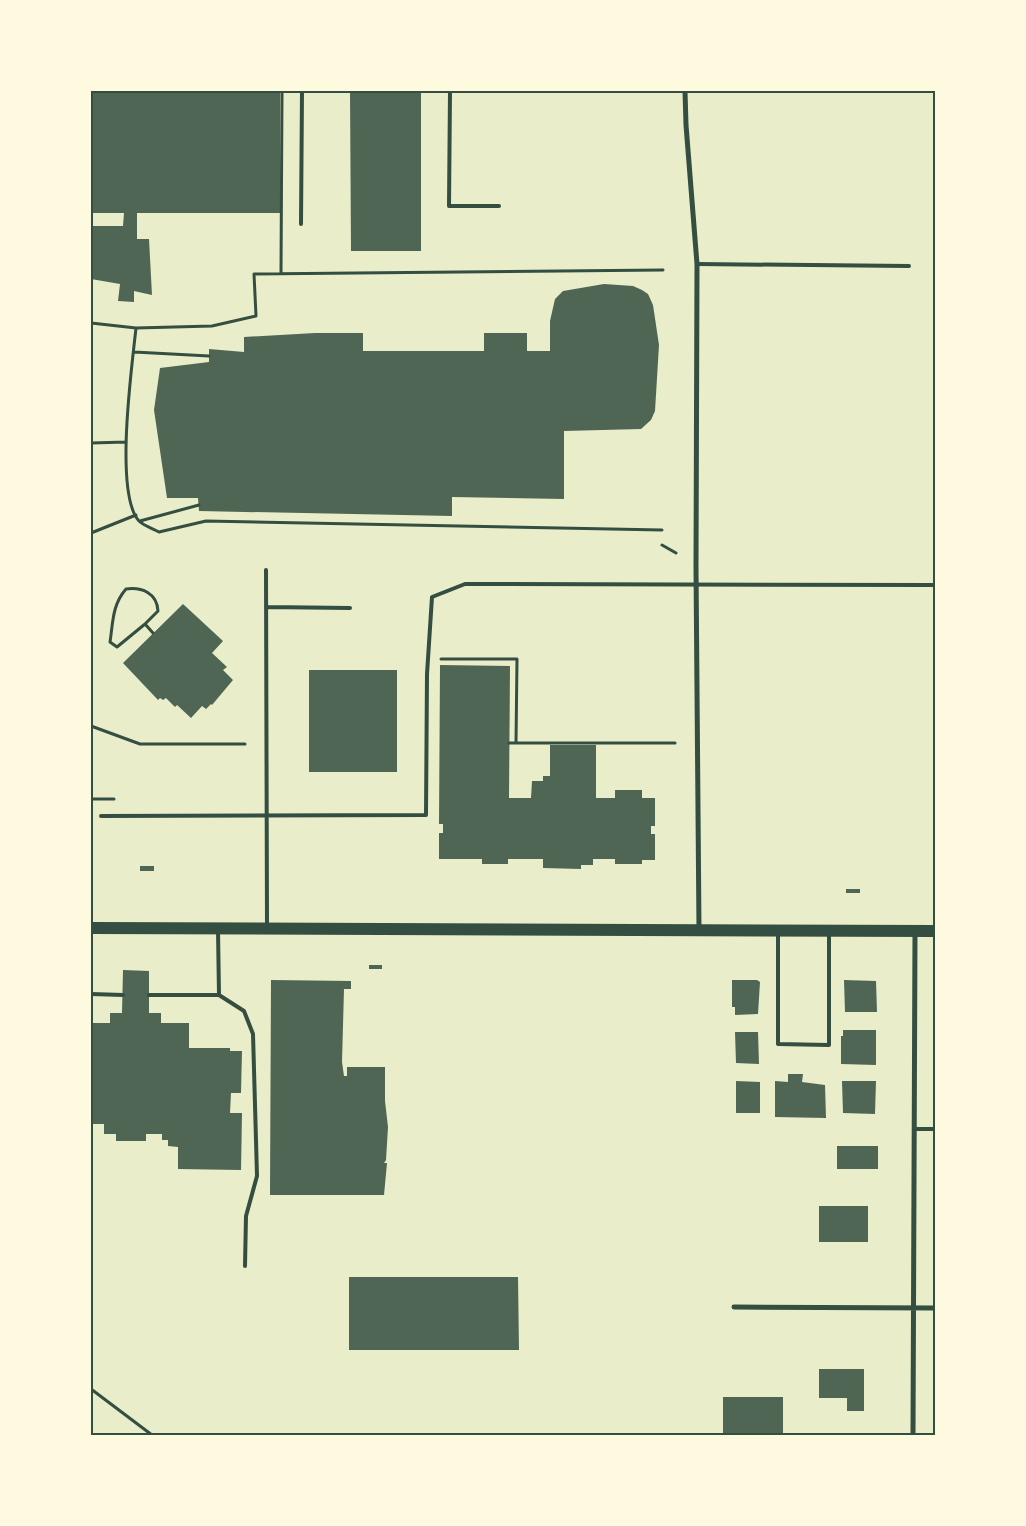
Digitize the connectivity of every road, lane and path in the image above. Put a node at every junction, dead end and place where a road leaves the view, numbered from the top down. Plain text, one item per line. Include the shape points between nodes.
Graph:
1 (282, 91) edge
2 (302, 91) edge
3 (450, 91) edge
4 (685, 91) edge
5 (499, 206) dead end
6 (301, 224) dead end
7 (697, 264) junction
8 (909, 266) dead end
9 (663, 270) dead end
10 (281, 273) junction
11 (91, 322) edge
12 (136, 328) junction
13 (134, 352) junction
14 (209, 356) dead end
15 (126, 442) junction
16 (91, 443) edge
17 (198, 505) dead end
18 (136, 515) junction
19 (140, 521) junction
20 (662, 530) dead end
21 (91, 533) edge
22 (662, 545) dead end
23 (676, 553) dead end
24 (266, 570) dead end
25 (696, 585) junction
26 (935, 585) edge
27 (266, 607) junction
28 (350, 608) dead end
29 (145, 624) junction
30 (153, 633) dead end
31 (429, 659) junction
32 (91, 726) edge
33 (509, 743) dead end
34 (516, 743) junction
35 (675, 743) dead end
36 (245, 744) dead end
37 (101, 816) dead end
38 (267, 817) junction
39 (91, 928) edge
40 (218, 929) junction
41 (267, 930) junction
42 (699, 930) junction
43 (778, 931) junction
44 (830, 931) junction
45 (915, 931) junction
46 (935, 931) edge
47 (91, 994) edge
48 (123, 995) dead end
49 (149, 995) dead end
50 (219, 995) junction
51 (914, 1129) junction
52 (935, 1129) edge
53 (245, 1266) dead end
54 (734, 1307) dead end
55 (914, 1308) junction
56 (935, 1308) edge
57 (91, 1389) edge
58 (152, 1435) edge
59 (913, 1435) edge

1 - 10 path
2 - 6 lane
3 - 5 lane via 449,206
4 - 7 street
7 - 8 lane
7 - 25 street
9 - 10 path
10 - 12 path via 254,274 256,316 212,326
11 - 12 path
12 - 13 path
13 - 14 path
13 - 15 path
15 - 16 path
15 - 18 path via 130,500
17 - 19 path
18 - 19 path
18 - 21 path
19 - 20 path via 159,532 206,521
22 - 23 path
24 - 27 lane
25 - 26 lane
25 - 31 lane via 465,584 432,596
25 - 42 street
27 - 28 lane
27 - 38 lane
29 - 29 path via 117,647 110,642 112,618 126,590 136,588 151,594 157,604 158,611
29 - 30 path
31 - 34 path via 517,659
31 - 38 lane via 426,815
32 - 36 path via 140,744
33 - 34 path
34 - 35 path
37 - 38 lane
38 - 41 lane
39 - 40 main road
40 - 41 main road
40 - 50 lane
41 - 42 main road
42 - 43 main road
43 - 44 main road
43 - 44 lane via 778,1044 829,1045
44 - 45 main road
45 - 46 main road
45 - 51 street
47 - 48 lane
49 - 50 lane
50 - 53 lane via 244,1011 254,1034 257,1176 246,1216
51 - 52 lane
51 - 55 street
54 - 55 street
55 - 56 street
55 - 59 street
57 - 58 path

